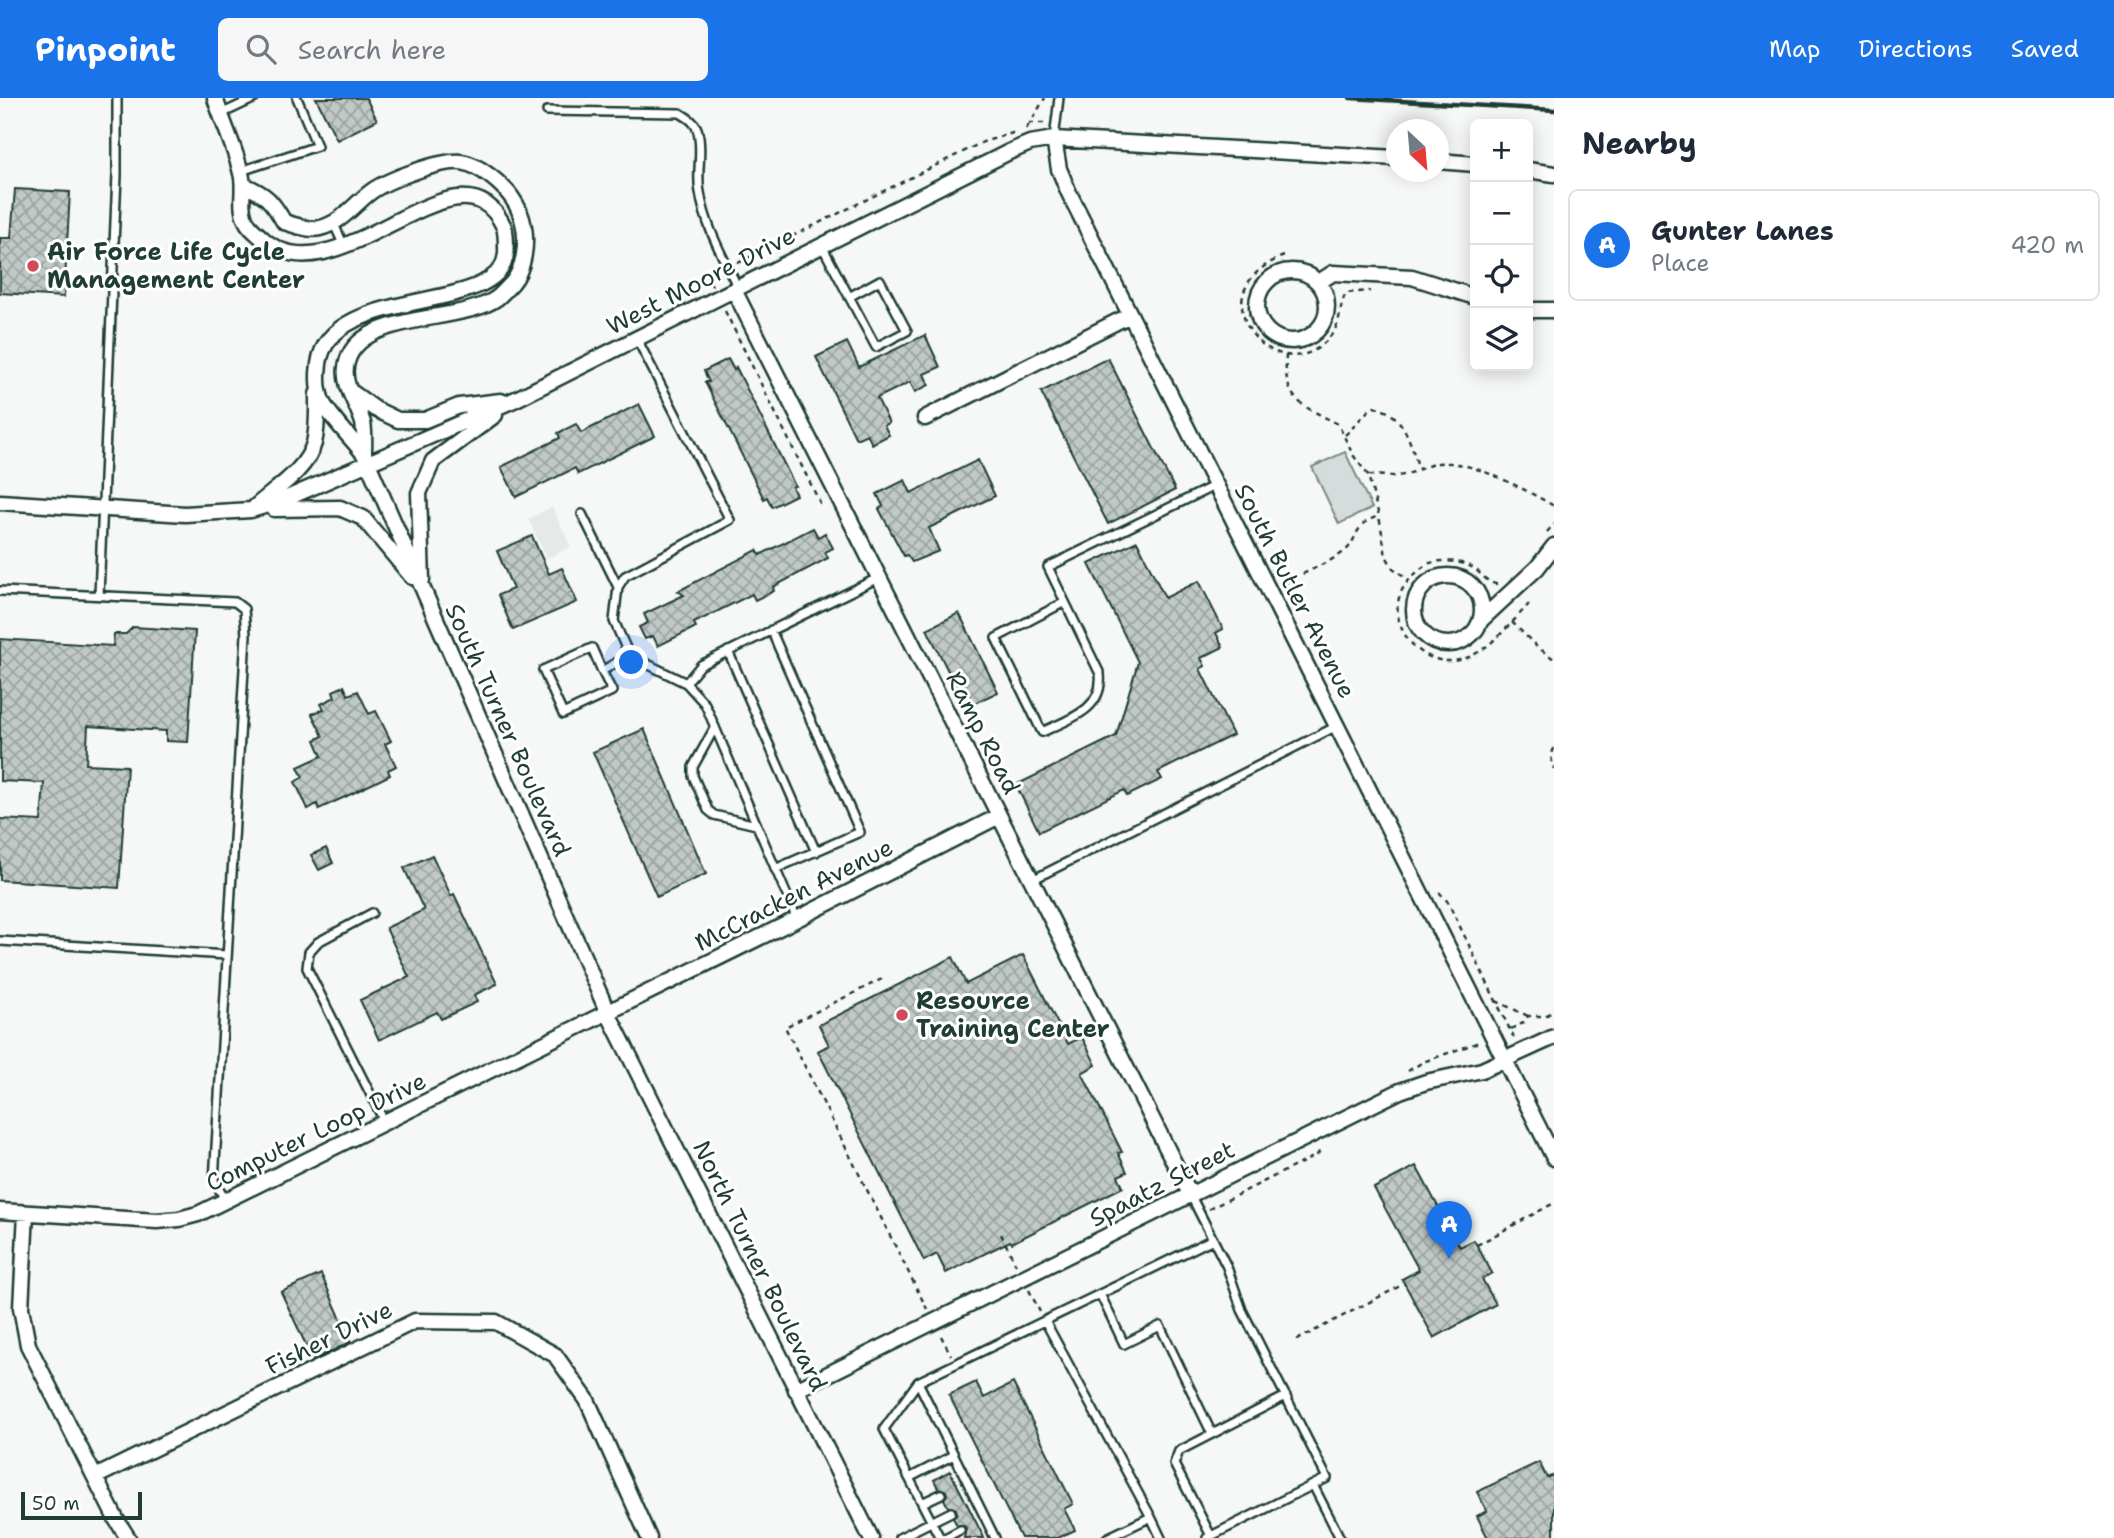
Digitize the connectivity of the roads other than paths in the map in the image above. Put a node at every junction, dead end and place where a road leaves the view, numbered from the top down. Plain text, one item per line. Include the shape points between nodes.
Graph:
1 (117, 98) edge
2 (215, 98) edge
3 (256, 98) edge
4 (297, 98) edge
5 (1059, 98) edge
6 (547, 111) dead end
7 (220, 114) junction
8 (1054, 139) junction
9 (1386, 157) edge
10 (1449, 162) edge
11 (1470, 164) edge
12 (1533, 171) edge
13 (1554, 174) edge
14 (243, 178) junction
15 (332, 222) junction
16 (822, 246) junction
17 (344, 247) junction
18 (1319, 282) junction
19 (736, 289) junction
20 (1470, 295) edge
21 (849, 297) junction
22 (1533, 310) edge
23 (1554, 310) edge
24 (1130, 315) junction
25 (636, 339) junction
26 (317, 383) junction
27 (349, 390) junction
28 (516, 399) junction
29 (925, 418) dead end
30 (366, 459) junction
31 (1216, 485) junction
32 (0, 502) edge
33 (103, 509) junction
34 (251, 510) junction
35 (582, 514) dead end
36 (1550, 540) edge
37 (880, 577) junction
38 (618, 587) junction
39 (422, 589) junction
40 (0, 591) edge
41 (99, 596) junction
42 (1065, 603) junction
43 (1481, 620) junction
44 (771, 630) junction
45 (728, 652) junction
46 (629, 655) junction
47 (602, 671) junction
48 (686, 683) junction
49 (1337, 726) junction
50 (715, 727) junction
51 (999, 816) junction
52 (756, 825) junction
53 (816, 852) junction
54 (775, 869) junction
55 (1032, 880) junction
56 (372, 913) dead end
57 (797, 919) junction
58 (0, 941) edge
59 (227, 956) junction
60 (608, 1013) junction
61 (1554, 1037) edge
62 (1505, 1061) junction
63 (385, 1123) junction
64 (1554, 1158) edge
65 (1191, 1196) junction
66 (226, 1201) junction
67 (0, 1211) edge
68 (26, 1213) junction
69 (1213, 1238) junction
70 (1100, 1294) junction
71 (1045, 1321) junction
72 (918, 1382) junction
73 (796, 1390) junction
74 (1286, 1396) junction
75 (1212, 1434) junction
76 (954, 1455) junction
77 (94, 1477) junction
78 (909, 1478) junction
79 (966, 1481) junction
80 (957, 1485) dead end
81 (1313, 1485) junction
82 (941, 1494) dead end
83 (976, 1499) junction
84 (922, 1503) junction
85 (967, 1504) dead end
86 (951, 1512) dead end
87 (985, 1517) junction
88 (1151, 1517) junction
89 (932, 1522) junction
90 (976, 1522) dead end
91 (960, 1530) dead end
92 (1209, 1537) edge
93 (128, 1538) edge
94 (649, 1538) edge
95 (871, 1538) edge
96 (899, 1538) edge
97 (942, 1538) edge
98 (995, 1538) edge
99 (1107, 1538) edge
100 (1161, 1538) edge
101 (1340, 1538) edge

1 - 33 lane
2 - 7 street
3 - 7 lane
4 - 14 lane via 317,146
5 - 8 lane
6 - 19 lane via 680,113 694,122 700,149 699,191
7 - 14 street
8 - 9 street, West Moore Drive
8 - 16 street, West Moore Drive via 1009,152
8 - 24 street, South Butler Avenue via 1063,181
10 - 11 street
12 - 13 street
14 - 15 street via 273,202 284,222 321,228
14 - 17 street via 244,215 249,226 273,248 306,255
15 - 17 lane
15 - 27 street via 372,190 430,165 462,162 506,188 519,208 524,228 524,253 514,280 496,298 470,310 385,327 367,336 351,353 345,369
16 - 19 street, West Moore Drive
16 - 21 lane
17 - 26 street via 439,201 469,197 489,208 505,229 506,254 500,270 484,285 344,324 319,360
18 - 18 street via 1294,270 1268,279 1256,304 1265,329 1289,341 1303,340 1315,332 1324,322 1327,308
18 - 20 street via 1333,272 1412,277
19 - 25 street, West Moore Drive
19 - 37 street, Ramp Road
21 - 21 lane via 876,347 907,331 880,280
22 - 23 street
24 - 29 street
24 - 31 street, South Butler Avenue
25 - 28 street, West Moore Drive
25 - 38 lane via 730,520 625,576
26 - 30 street via 324,404
26 - 34 street via 313,447 300,467
27 - 28 street via 398,420 425,420 459,406
27 - 30 street via 363,424
28 - 30 street, West Moore Drive
28 - 39 street via 433,461 419,493
30 - 34 street, West Moore Drive via 278,502
30 - 39 street, South Turner Boulevard
31 - 42 lane via 1048,567
31 - 49 street, South Butler Avenue
32 - 33 street
33 - 34 street
33 - 41 lane
34 - 39 street via 340,508 363,519
35 - 38 lane
36 - 43 street via 1538,568
37 - 44 lane
37 - 51 street, Ramp Road
38 - 46 lane via 614,621
39 - 60 street, South Turner Boulevard
40 - 41 lane
41 - 59 lane via 235,602 244,609
42 - 42 lane via 1101,684 1089,708 1042,732 996,638
43 - 43 street via 1479,594 1459,578 1433,580 1416,600 1418,626 1437,642 1464,640
44 - 45 lane
44 - 53 lane via 860,832
45 - 48 lane via 701,665
45 - 53 lane
46 - 47 lane
46 - 48 lane
47 - 47 lane via 592,648 543,670 563,714 612,691
48 - 50 lane via 705,704
49 - 55 lane
49 - 62 street, South Butler Avenue
50 - 52 lane
50 - 52 lane via 693,767 693,776 714,815
51 - 55 street, Ramp Road
51 - 57 street, McCracken Avenue
52 - 54 lane
53 - 54 lane
54 - 57 lane
55 - 65 street, Ramp Road
56 - 63 lane via 318,942 309,952 307,968
57 - 60 street, McCracken Avenue
58 - 59 lane
59 - 66 lane via 214,1181
60 - 63 street, Computer Loop Drive
60 - 73 street, North Turner Boulevard
61 - 62 street, Spaatz Street
62 - 64 street, South Butler Avenue
62 - 65 street, Spaatz Street via 1400,1091
63 - 66 street, Computer Loop Drive
65 - 69 lane
65 - 73 street, Spaatz Street
66 - 68 street, Computer Loop Drive via 198,1214 157,1221
67 - 68 street, Computer Loop Drive
68 - 77 street via 21,1308 27,1345
69 - 70 lane
69 - 74 lane via 1242,1310
70 - 71 lane
70 - 75 lane via 1124,1344 1160,1326
71 - 72 lane
71 - 88 lane
72 - 76 lane
72 - 78 lane via 884,1429
73 - 95 street, North Turner Boulevard
74 - 75 lane
74 - 81 lane via 1327,1478
75 - 92 lane via 1179,1451 1174,1464
76 - 78 lane
76 - 79 lane
77 - 93 street
77 - 94 street, Fisher Drive via 415,1321 496,1322 555,1354 587,1400
78 - 84 lane
79 - 80 lane
79 - 83 lane
81 - 92 lane
81 - 101 lane
82 - 84 lane
83 - 85 lane
83 - 87 lane
84 - 89 lane
86 - 89 lane
87 - 90 lane
87 - 98 lane
88 - 99 lane
88 - 100 lane
89 - 96 lane
89 - 97 lane
91 - 97 lane

